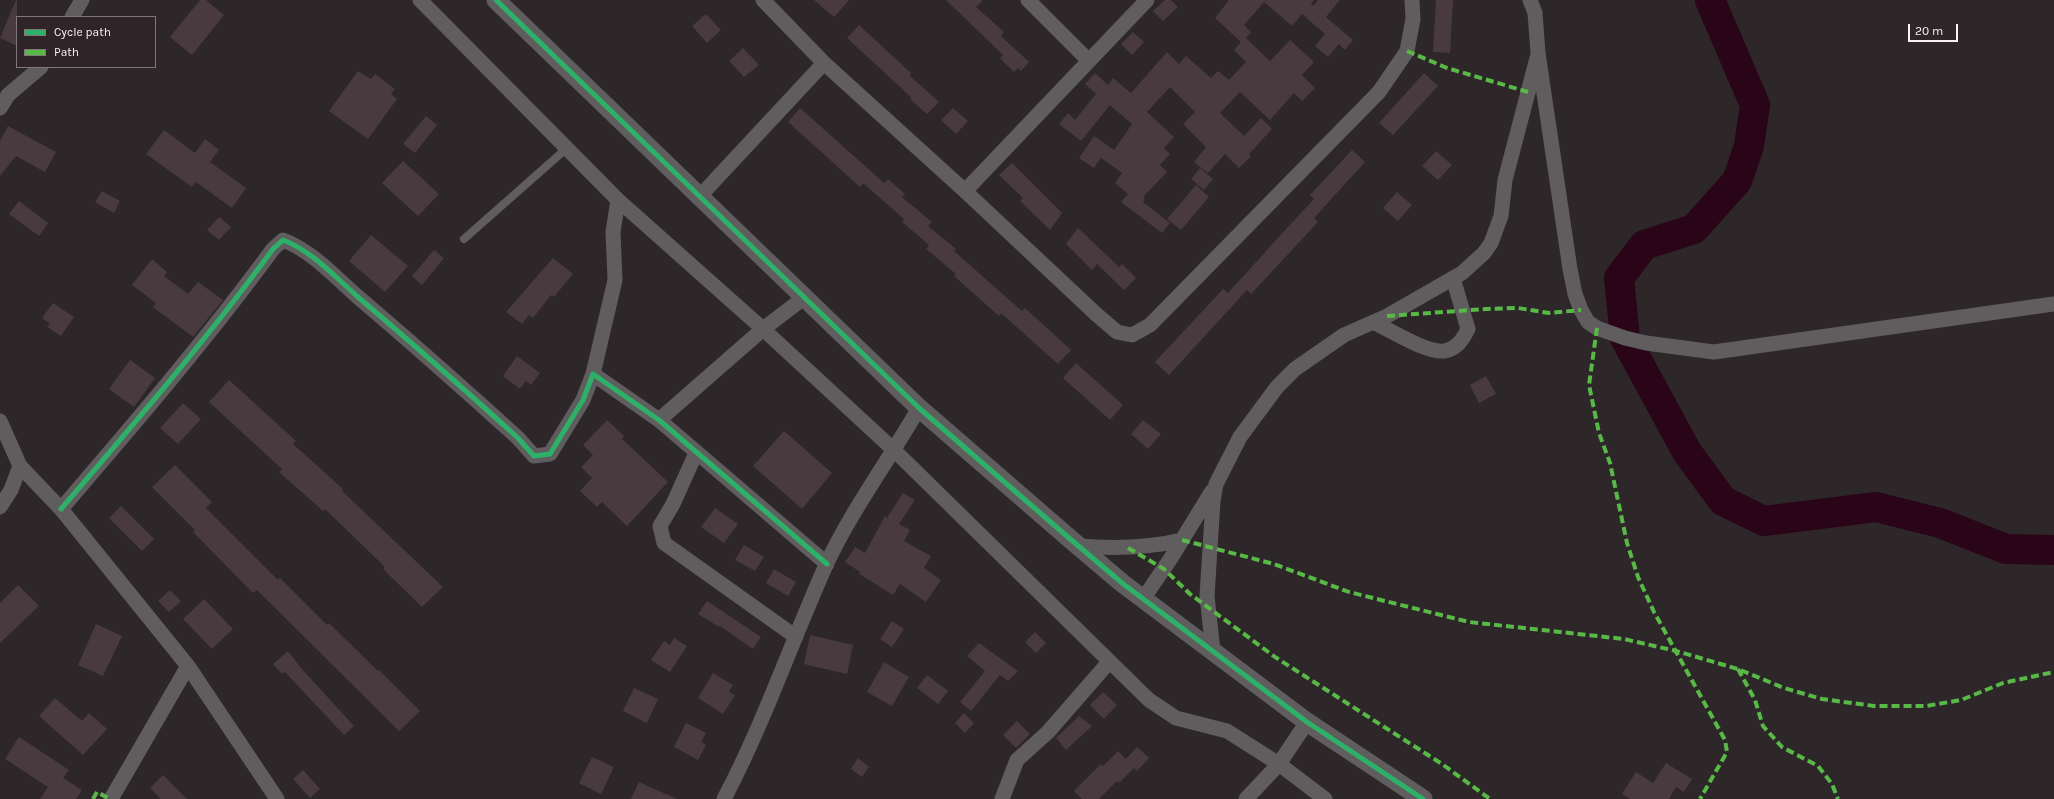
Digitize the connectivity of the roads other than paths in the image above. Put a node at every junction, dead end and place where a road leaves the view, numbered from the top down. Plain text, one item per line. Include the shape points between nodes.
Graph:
1 (82, 0) edge
2 (420, 0) edge
3 (496, 0) edge
4 (763, 0) edge
5 (1028, 0) edge
6 (1147, 0) edge
7 (1412, 0) edge
8 (1530, 0) edge
9 (73, 16) edge
10 (1538, 53) junction
11 (1089, 61) junction
12 (824, 63) junction
13 (40, 68) edge
14 (4, 93) edge
15 (0, 108) edge
16 (567, 148) junction
17 (965, 191) junction
18 (701, 196) junction
19 (618, 200) junction
20 (464, 239) dead end
21 (1453, 278) junction
22 (805, 297) junction
23 (2054, 304) edge
24 (1373, 322) junction
25 (762, 329) junction
26 (594, 374) junction
27 (920, 408) junction
28 (659, 420) junction
29 (0, 421) edge
30 (894, 451) junction
31 (696, 453) junction
32 (20, 466) junction
33 (1216, 484) junction
34 (0, 507) edge
35 (61, 509) junction
36 (1182, 540) junction
37 (1079, 546) junction
38 (827, 564) junction
39 (1143, 598) junction
40 (796, 637) junction
41 (1213, 651) junction
42 (1109, 662) junction
43 (188, 666) junction
44 (1307, 722) junction
45 (1279, 764) junction
46 (111, 799) edge
47 (277, 799) edge
48 (724, 799) edge
49 (1002, 799) edge
50 (1246, 799) edge
51 (1325, 799) edge
52 (1423, 799) edge

1 - 9 street
2 - 16 street
3 - 18 street
4 - 12 street
5 - 11 street
6 - 11 street
7 - 17 street via 1414,19 1407,51 1378,92 1150,325 1132,335 1117,332 1096,314
8 - 10 street via 1536,14
10 - 21 street via 1505,180 1501,216 1492,243 1462,273
10 - 23 street via 1575,294 1588,322 1597,328 1646,343 1714,352
11 - 17 street
12 - 17 street
12 - 18 street
13 - 14 street
14 - 15 street
16 - 19 street
16 - 20 lane
18 - 22 street
19 - 25 street
19 - 26 street via 613,232 615,280
21 - 24 street
21 - 24 street via 1468,329 1462,341 1453,348 1444,351 1429,349
22 - 25 street
22 - 27 street
24 - 33 street via 1344,335 1318,352 1276,387 1240,437
25 - 28 street
25 - 30 street
26 - 28 street
26 - 35 street via 583,400 550,454 534,456 518,438 387,322 296,245 283,240 273,249 182,368
27 - 30 street
27 - 37 street
28 - 31 street
29 - 32 street
30 - 38 street via 866,493
30 - 42 street
31 - 38 street
31 - 40 street via 660,526 664,543
32 - 34 street via 11,490
32 - 35 street
33 - 36 street
33 - 41 street via 1207,596
35 - 43 street
36 - 37 street via 1153,547
36 - 39 street
37 - 39 street
38 - 40 street
39 - 41 street
40 - 48 street via 745,758
41 - 44 street
42 - 45 street via 1160,709 1176,718 1227,731
42 - 49 street via 1048,732 1018,760
43 - 46 street
43 - 47 street
44 - 45 street
44 - 52 street
45 - 50 street
45 - 51 street

